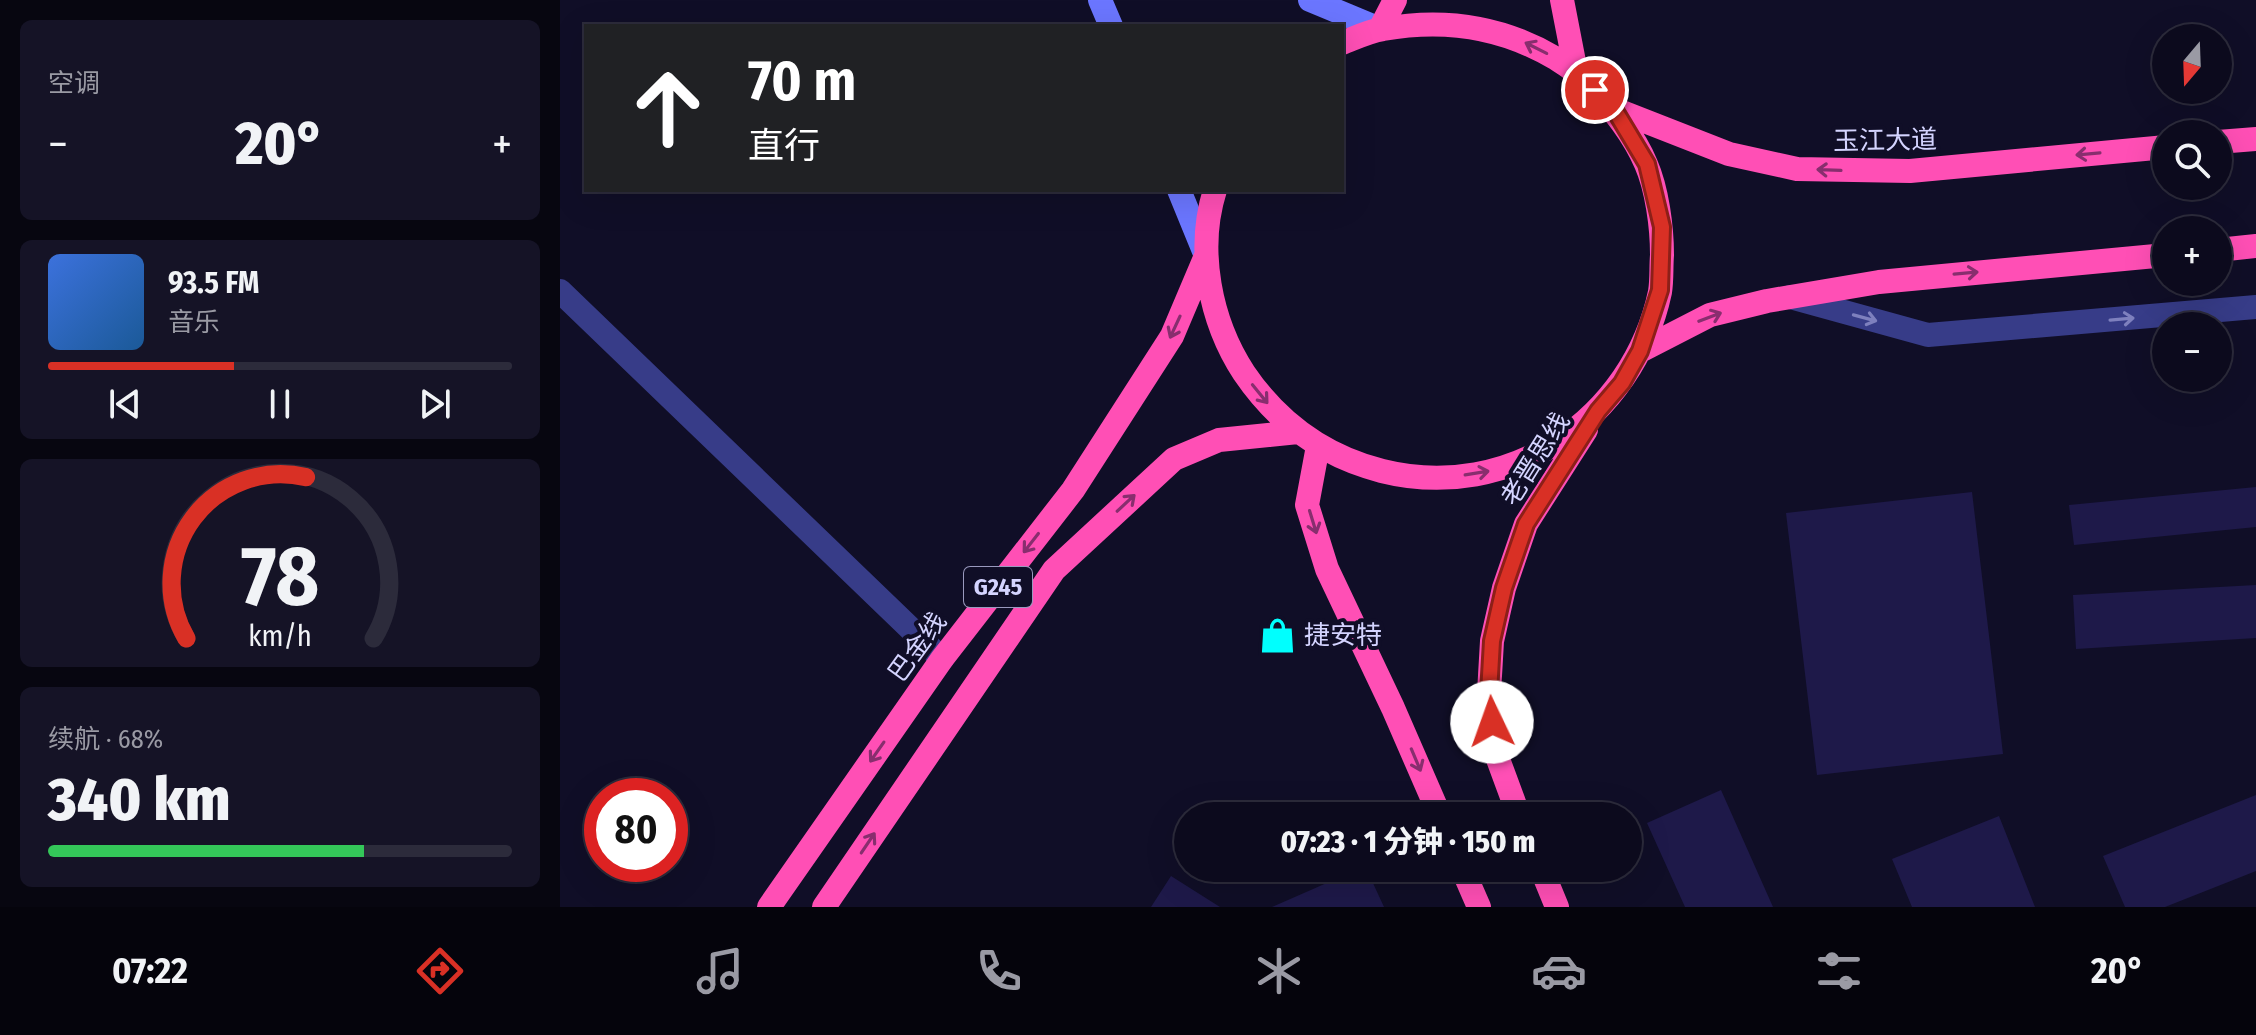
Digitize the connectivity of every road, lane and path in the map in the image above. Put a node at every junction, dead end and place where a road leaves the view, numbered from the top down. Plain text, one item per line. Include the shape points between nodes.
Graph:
1 (1100, 0) edge
2 (1310, 0) edge
3 (1395, 0) edge
4 (1562, 0) edge
5 (1110, 24) edge
6 (1380, 29) junction
7 (1344, 42) edge
8 (1576, 72) junction
9 (1614, 109) junction
10 (2256, 139) edge
11 (2232, 141) edge
12 (2152, 148) edge
13 (1180, 192) edge
14 (1214, 192) edge
15 (2256, 246) edge
16 (2232, 249) edge
17 (1206, 256) junction
18 (2152, 256) edge
19 (560, 291) edge
20 (1790, 297) junction
21 (2256, 307) edge
22 (1640, 351) junction
23 (1598, 411) junction
24 (1308, 439) junction
25 (942, 659) junction
26 (1434, 802) edge
27 (1514, 802) edge
28 (1468, 882) edge
29 (1547, 882) edge
30 (769, 907) edge
31 (824, 907) edge
32 (1479, 907) edge
33 (1557, 907) edge

1 - 5 main road
2 - 6 main road
3 - 6 highway
4 - 8 highway
6 - 7 highway
8 -> 6 highway via 1532,45 1483,28 1431,23
8 - 9 highway
12 -> 9 highway, 玉江大道 via 1910,171 1797,169 1729,154
9 - 22 highway via 1647,164 1662,227 1660,290
10 - 11 highway
13 - 17 main road
14 - 17 highway
15 - 16 highway
17 -> 24 highway via 1213,306 1232,354 1261,397
17 -> 25 highway, 巴金线 / G245 via 1172,336 1073,490
20 -> 18 highway via 1921,277
19 - 25 street
20 -> 21 street via 1928,335
22 -> 20 highway via 1710,315
22 - 23 highway
24 -> 23 highway via 1358,464 1442,478 1485,473 1527,459 1564,439
23 - 27 highway, 老晋思线 via 1526,524 1492,641 1489,693 1495,751
24 -> 26 highway via 1307,505 1327,569
31 -> 24 highway, G245 via 1054,570 1174,459 1219,440
25 -> 30 highway, 巴金线 / G245
28 - 32 highway
29 - 33 highway

